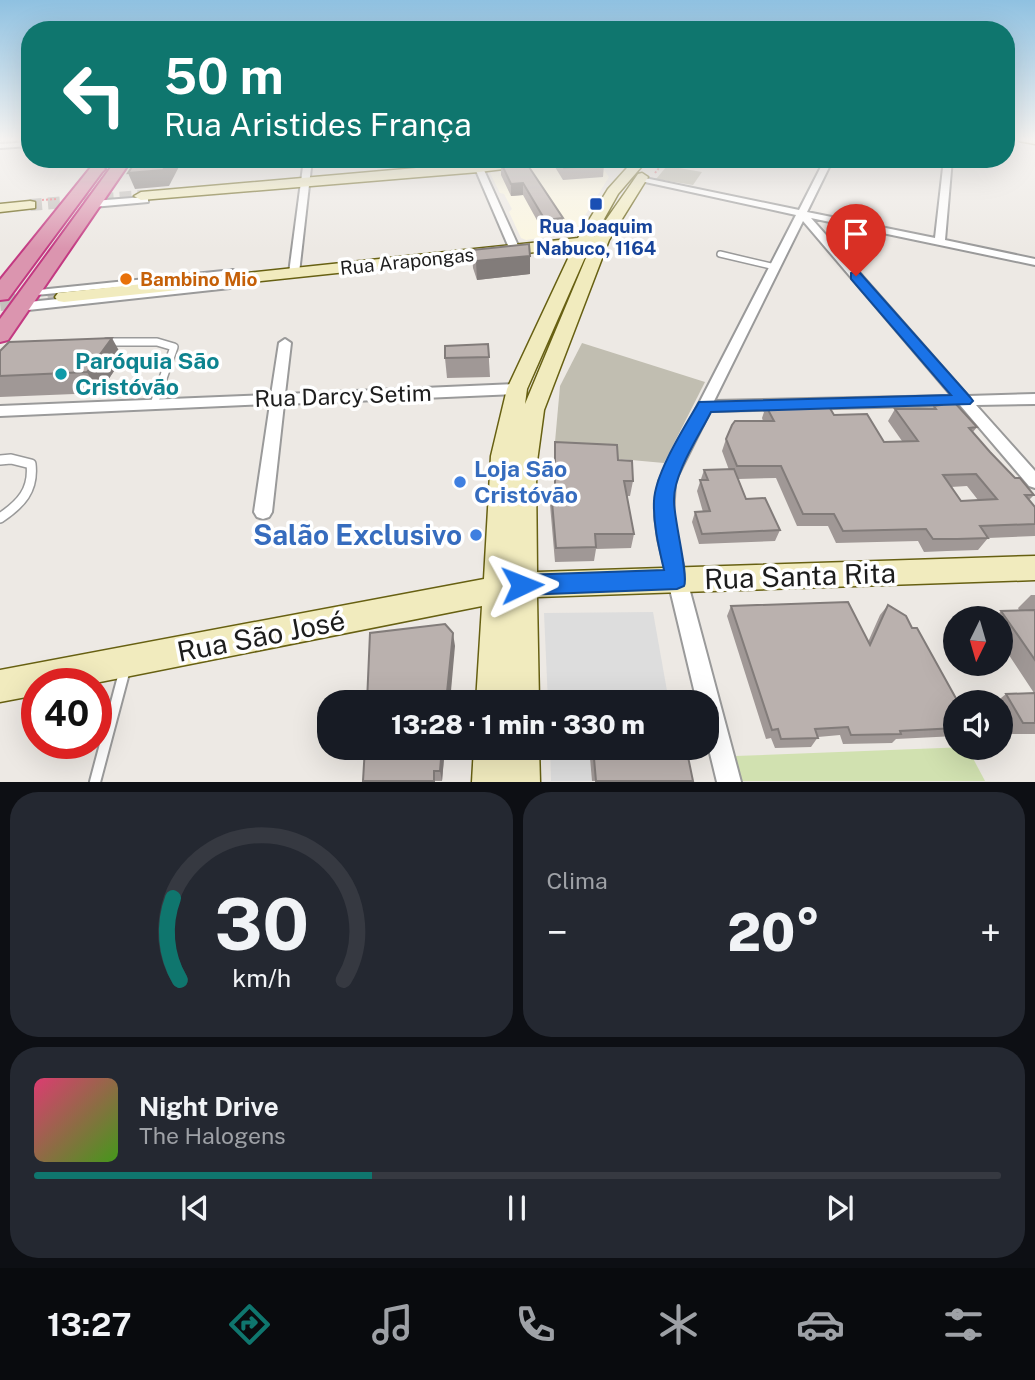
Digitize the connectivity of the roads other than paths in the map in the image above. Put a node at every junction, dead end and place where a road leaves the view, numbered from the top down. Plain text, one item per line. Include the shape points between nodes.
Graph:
1 (97, 175) edge
2 (109, 175) edge
3 (307, 175) edge
4 (374, 175) edge
5 (482, 175) edge
6 (639, 175) edge
7 (673, 175) edge
8 (821, 175) edge
9 (946, 175) edge
10 (306, 183) junction
11 (143, 198) joint
12 (84, 201) junction
13 (23, 206) tunnel mouth
14 (0, 208) edge
15 (802, 214) junction
16 (592, 241) junction
17 (940, 243) junction
18 (515, 250) junction
19 (720, 254) dead end
20 (1035, 262) edge
21 (775, 267) junction
22 (294, 272) junction
23 (231, 279) junction
24 (0, 295) edge
25 (64, 297) tunnel mouth
26 (24, 300) junction
27 (0, 335) edge
28 (104, 342) edge
29 (285, 343) dead end
30 (517, 389) junction
31 (278, 399) junction
32 (1035, 399) edge
33 (964, 401) junction
34 (153, 404) junction
35 (705, 406) junction
36 (0, 411) edge
37 (0, 460) edge
38 (1035, 482) edge
39 (263, 512) dead end
40 (0, 518) edge
41 (1035, 568) edge
42 (677, 580) junction
43 (509, 588) junction
44 (127, 662) junction
45 (0, 685) edge
46 (495, 690) edge
47 (521, 690) edge
48 (492, 760) edge
49 (522, 760) edge
50 (95, 782) edge
51 (491, 782) edge
52 (522, 782) edge
53 (729, 782) edge

1 - 12 highway
2 - 12 highway
3 - 10 street
4 - 10 main road
5 - 18 street
6 - 16 main road
7 - 15 street
8 - 15 street
9 - 17 street
10 - 11 main road
10 - 22 street
11 - 12 street
12 - 24 highway
12 - 26 highway
13 - 14 main road
15 - 17 street
15 - 21 street
15 - 33 street
16 - 18 main road, Rua Arapongas
16 - 30 main road
16 - 43 main road via 533,410
17 - 20 street
18 - 22 main road, Rua Arapongas
19 - 21 lane
21 - 35 street
22 - 23 main road, Rua Arapongas
23 - 25 main road, Rua Arapongas
23 - 26 street, Rua Arapongas via 230,285
26 - 27 highway
28 - 34 lane via 157,342 174,347
29 - 31 street
30 - 31 street, Rua Darcy Setim
30 - 43 main road via 503,456
31 - 34 street, Rua Darcy Setim
31 - 39 street
32 - 33 street
33 - 35 street
33 - 38 street
34 - 36 street, Rua Darcy Setim
35 - 42 street via 667,481 664,499
37 - 40 lane via 31,464 33,475 18,507
41 - 42 main road, Rua Santa Rita
42 - 43 main road, Rua Santa Rita
42 - 53 street
43 - 44 main road, Rua São José
43 - 46 main road
43 - 47 main road
44 - 45 main road, Rua São José
44 - 50 lane
48 - 51 main road
49 - 52 main road

